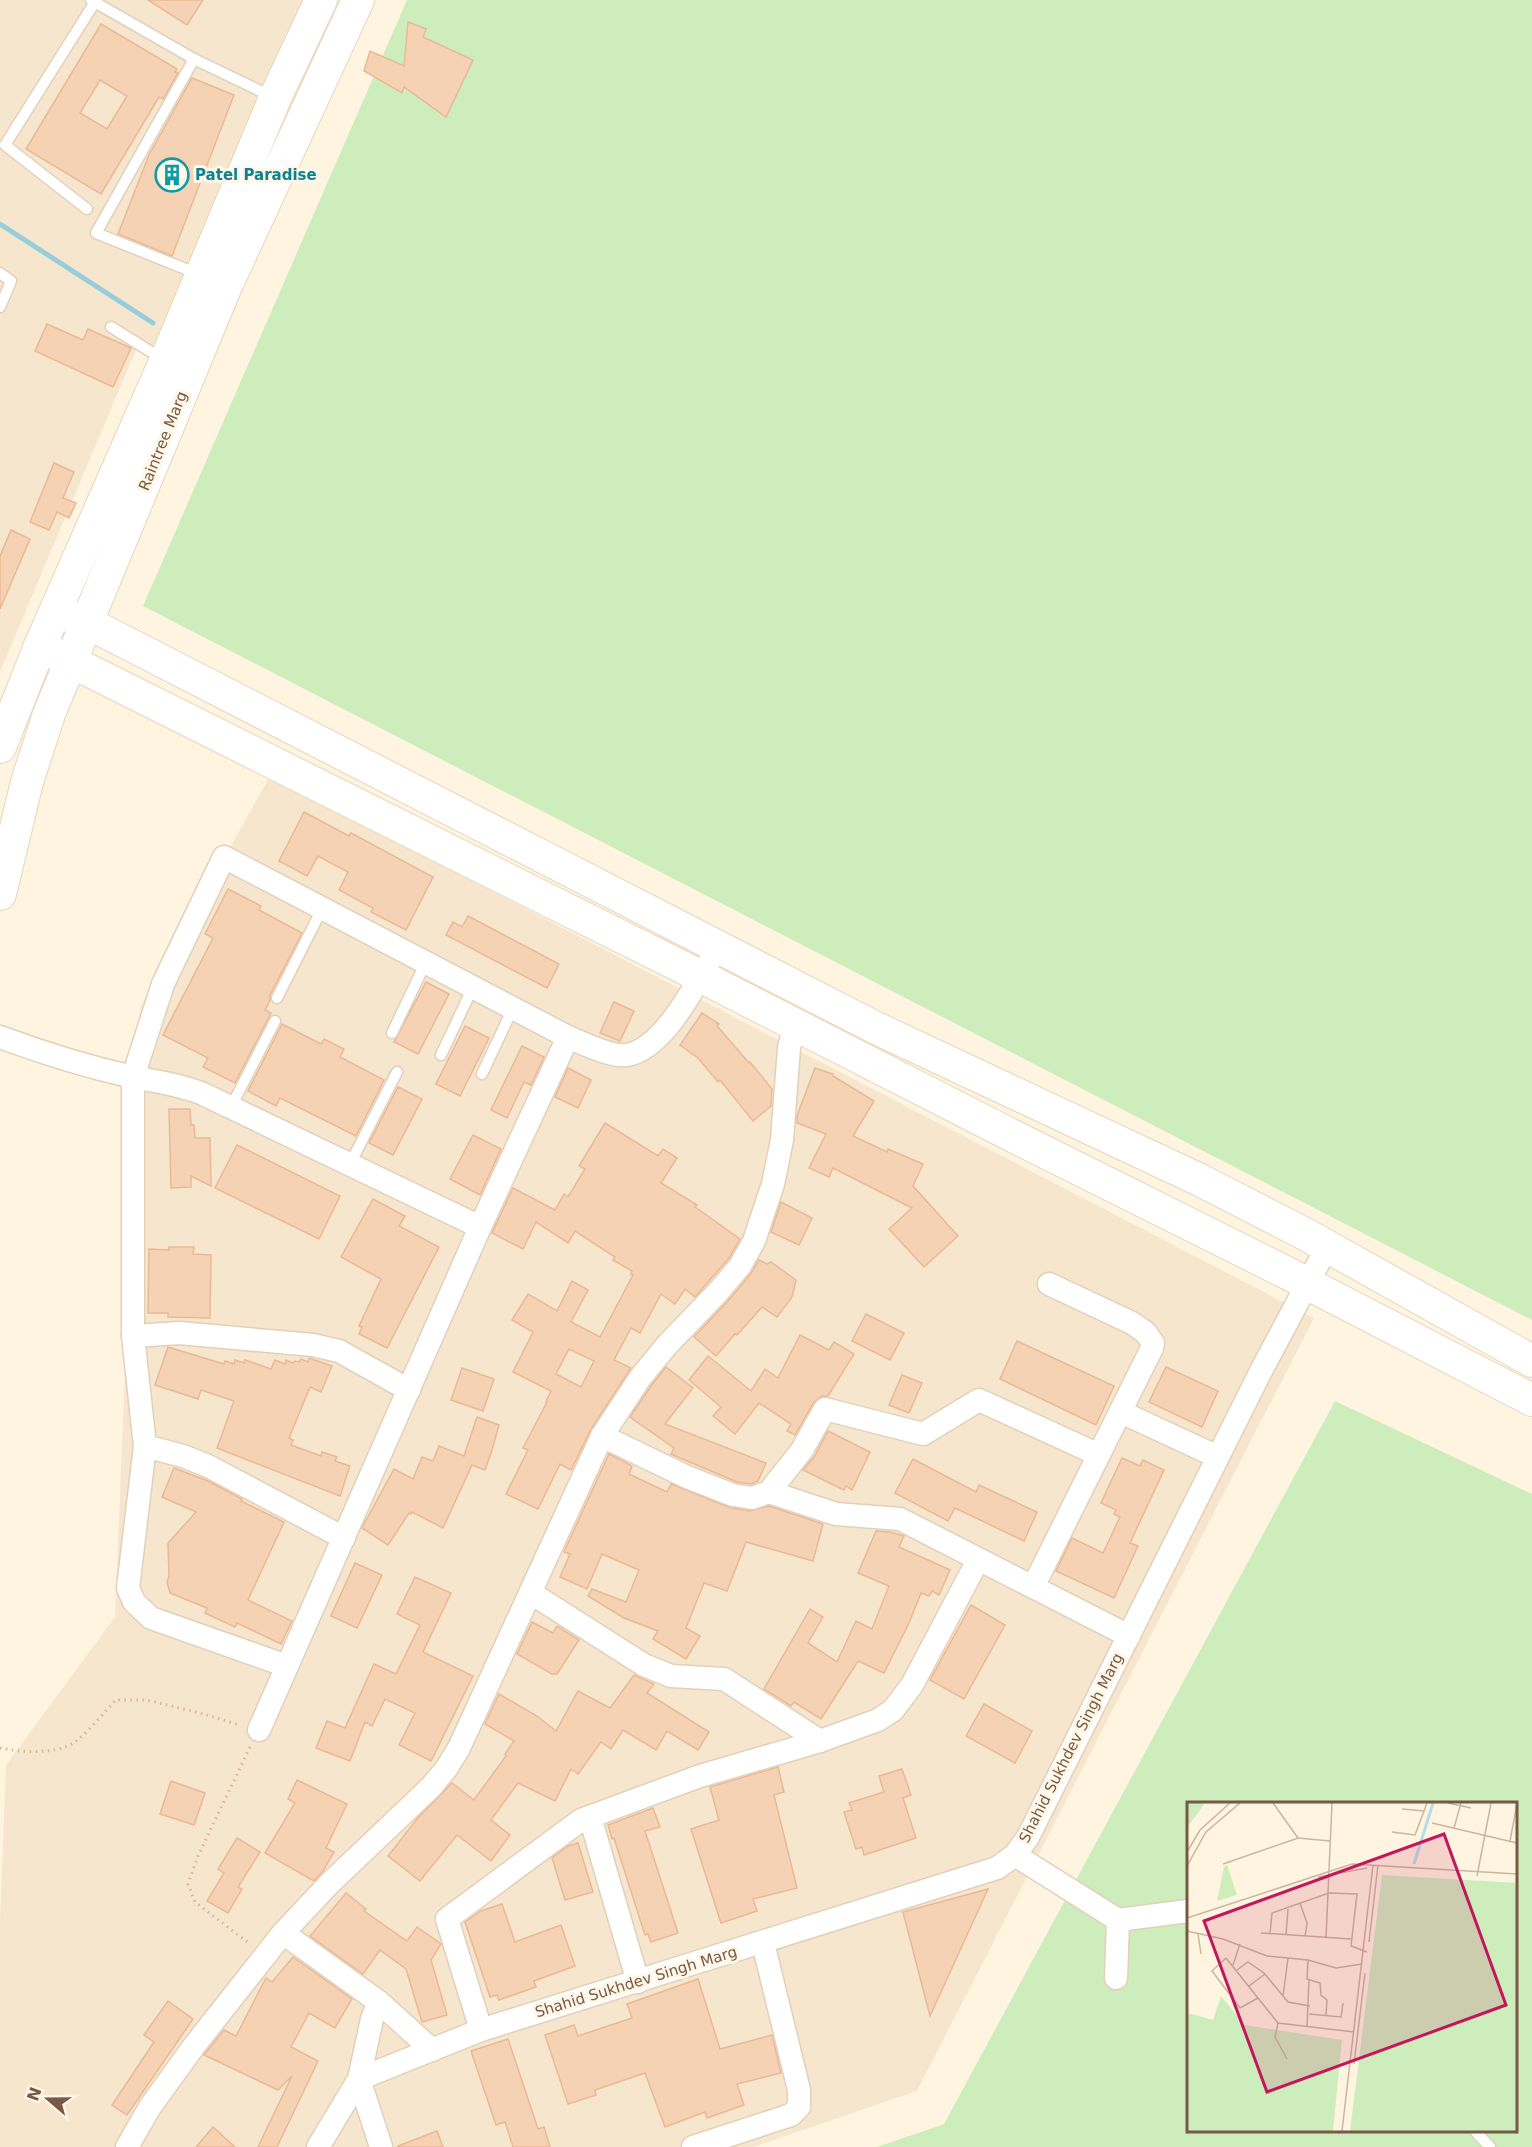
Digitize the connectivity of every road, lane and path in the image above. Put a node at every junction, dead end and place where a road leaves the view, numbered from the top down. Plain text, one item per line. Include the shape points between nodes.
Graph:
1 (321, 0) edge
2 (358, 0) edge
3 (93, 1) edge
4 (194, 59) junction
5 (280, 87) junction
6 (316, 90) junction
7 (87, 209) dead end
8 (0, 273) edge
9 (214, 281) junction
10 (0, 307) edge
11 (111, 327) dead end
12 (178, 356) junction
13 (57, 612) junction
14 (88, 623) junction
15 (40, 646) junction
16 (70, 663) junction
17 (3, 730) edge
18 (0, 894) edge
19 (322, 909) junction
20 (718, 947) junction
21 (426, 962) junction
22 (700, 976) junction
23 (473, 987) junction
24 (277, 998) dead end
25 (513, 1008) junction
26 (275, 1021) dead end
27 (867, 1023) junction
28 (795, 1024) junction
29 (392, 1033) dead end
30 (0, 1037) edge
31 (568, 1037) junction
32 (842, 1048) junction
33 (441, 1055) dead end
34 (397, 1072) dead end
35 (482, 1074) dead end
36 (133, 1077) junction
37 (1033, 1101) junction
38 (231, 1107) junction
39 (1013, 1136) junction
40 (350, 1164) junction
41 (480, 1227) junction
42 (1316, 1240) junction
43 (1049, 1284) dead end
44 (1295, 1288) junction
45 (133, 1336) junction
46 (1532, 1361) edge
47 (409, 1390) junction
48 (1532, 1400) edge
49 (1122, 1412) junction
50 (602, 1436) junction
51 (145, 1446) junction
52 (1100, 1455) junction
53 (1218, 1457) junction
54 (769, 1492) junction
55 (344, 1538) junction
56 (978, 1560) junction
57 (1033, 1587) junction
58 (531, 1593) junction
59 (1129, 1636) junction
60 (287, 1666) junction
61 (259, 1730) junction
62 (820, 1741) junction
63 (0, 1748) edge
64 (590, 1816) junction
65 (1015, 1855) junction
66 (1187, 1911) edge
67 (1118, 1920) junction
68 (283, 1933) junction
69 (763, 1943) junction
70 (266, 1955) junction
71 (1116, 1978) dead end
72 (638, 1982) junction
73 (379, 2002) junction
74 (481, 2031) junction
75 (432, 2050) junction
76 (359, 2079) junction
77 (1476, 2132) dead end
78 (127, 2147) edge
79 (318, 2147) edge
80 (381, 2147) edge
81 (693, 2147) edge
82 (1490, 2147) edge

1 - 5 main road, Raintree Marg
2 - 6 main road, Raintree Marg
3 - 4 lane
3 - 7 lane via 5,145
4 - 5 lane
4 - 9 lane via 96,233
5 - 6 main road
5 - 9 main road, Raintree Marg
6 - 9 main road, Raintree Marg
8 - 10 lane via 11,281
9 - 12 main road, Raintree Marg
11 - 12 lane
12 - 13 main road, Raintree Marg via 87,536
12 - 14 main road, Raintree Marg
13 - 14 main road
13 - 15 main road, Raintree Marg
14 - 16 main road, Raintree Marg
14 - 20 main road
15 - 16 main road
15 - 17 main road, Raintree Marg
16 - 18 main road, Raintree Marg via 37,746
16 - 22 main road
19 - 21 street
19 - 24 lane
19 - 36 street via 224,857 164,984
20 - 22 street
20 - 27 main road
21 - 23 street
21 - 29 lane
22 - 28 main road
22 - 31 street via 668,1027 645,1049 624,1055
23 - 25 street
23 - 33 lane
25 - 31 street
25 - 35 lane
26 - 38 lane
27 - 32 main road
27 - 37 main road
28 - 32 main road
28 - 50 street via 789,1048 782,1140 773,1184 754,1241 740,1266 640,1378
30 - 36 street
31 - 41 street
32 - 39 main road
34 - 40 lane
36 - 38 street via 178,1085
36 - 45 street
37 - 39 main road
37 - 42 main road
38 - 40 street
39 - 44 main road
40 - 41 street
41 - 47 street
42 - 44 main road
42 - 46 main road
43 - 49 street via 1132,1323 1153,1343
44 - 48 main road
44 - 53 street, Shahid Sukhdev Singh Marg via 1262,1369
45 - 47 street via 179,1333 313,1345 339,1351
45 - 51 street
47 - 55 street
49 - 52 street
49 - 53 street
50 - 54 street via 650,1461 733,1495 752,1498
50 - 58 street
51 - 55 street via 208,1466
51 - 60 street via 128,1588 134,1602 162,1622
52 - 54 street via 979,1400 923,1434 825,1408 802,1450
52 - 57 street
53 - 59 street, Shahid Sukhdev Singh Marg
54 - 56 street via 836,1514 900,1520
55 - 60 street
56 - 57 street
56 - 62 street via 903,1699 878,1720
57 - 59 street
58 - 62 street via 644,1665 671,1676 724,1678
58 - 68 street via 446,1769
59 - 65 street, Shahid Sukhdev Singh Marg via 1028,1837
60 - 61 street
61 - 63 path via 147,1700 116,1700 73,1744 18,1752
61 - 70 path via 188,1884 195,1902
62 - 64 street via 700,1776
64 - 72 street
64 - 74 street via 447,1919
65 - 67 street
65 - 69 street, Shahid Sukhdev Singh Marg via 997,1868
66 - 67 street
67 - 71 street
68 - 70 street
68 - 73 street
69 - 72 street, Shahid Sukhdev Singh Marg
69 - 81 street via 799,2090 799,2107 791,2115
70 - 78 street via 150,2108
72 - 74 street, Shahid Sukhdev Singh Marg
73 - 75 street
73 - 76 street
74 - 75 street, Shahid Sukhdev Singh Marg
75 - 76 street, Shahid Sukhdev Singh Marg
76 - 79 street
76 - 80 street
77 - 82 lane

